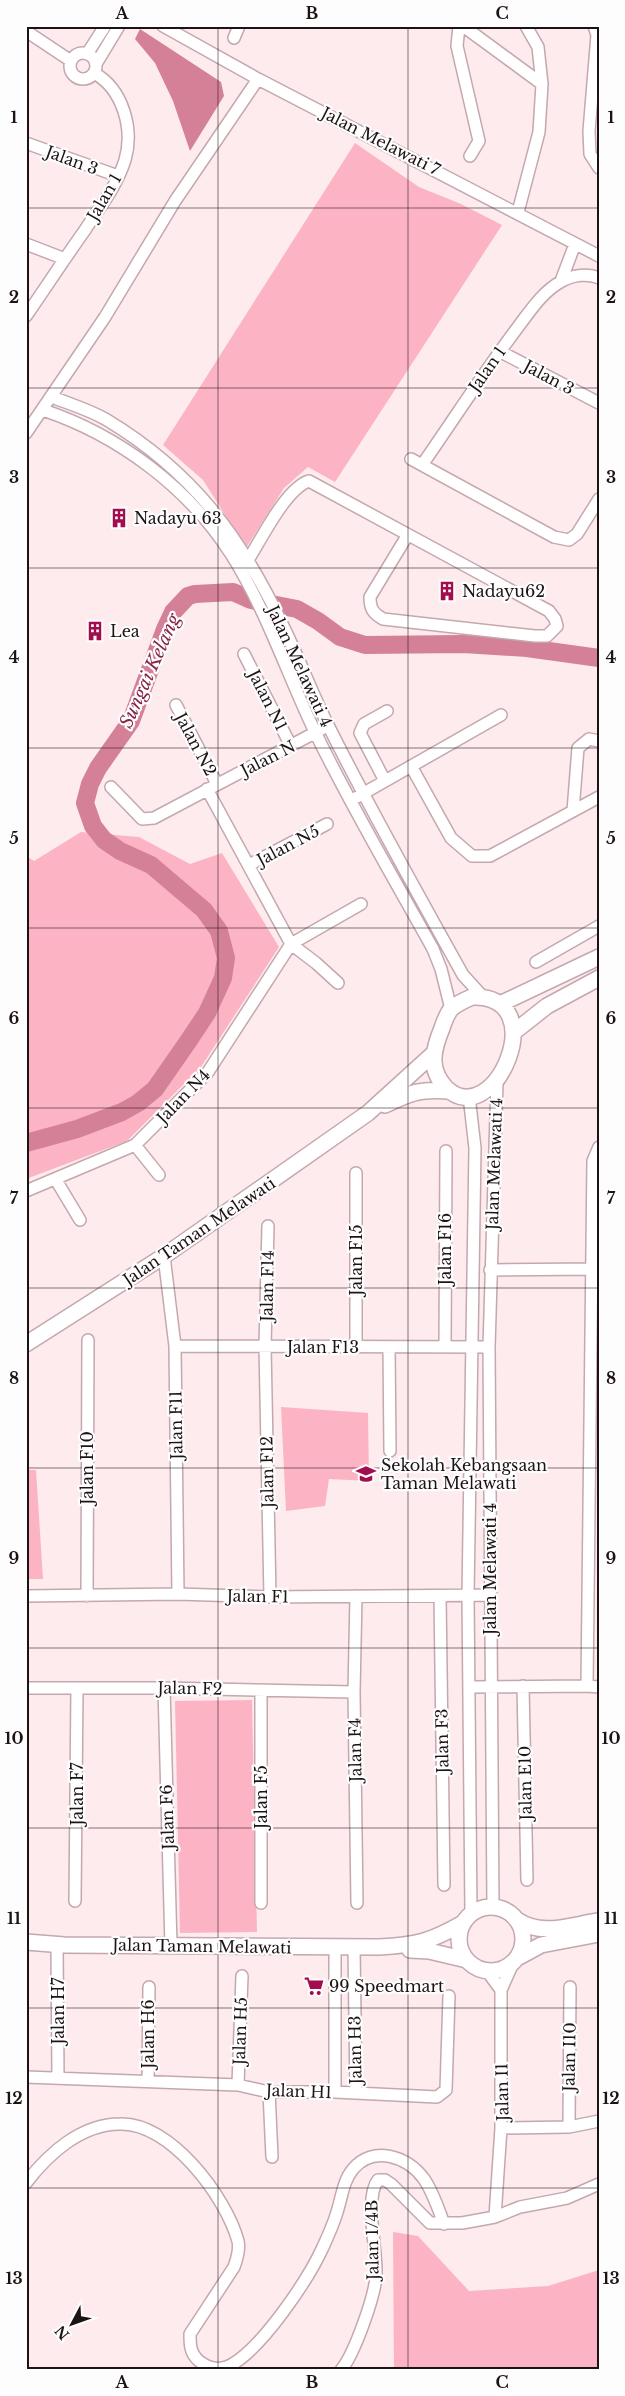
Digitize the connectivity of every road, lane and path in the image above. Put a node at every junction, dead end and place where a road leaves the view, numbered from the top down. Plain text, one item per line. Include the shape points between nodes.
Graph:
1 (105, 26) edge
2 (119, 26) edge
3 (163, 26) edge
4 (239, 26) edge
5 (461, 26) edge
6 (526, 26) edge
7 (594, 26) edge
8 (177, 30) edge
9 (26, 31) edge
10 (234, 38) dead end
11 (87, 54) junction
12 (71, 61) junction
13 (95, 68) junction
14 (258, 78) junction
15 (542, 84) junction
16 (26, 143) edge
17 (470, 156) dead end
18 (599, 168) edge
19 (118, 176) junction
20 (518, 212) junction
21 (26, 244) edge
22 (575, 244) junction
23 (599, 256) edge
24 (65, 259) junction
25 (599, 278) edge
26 (561, 281) junction
27 (26, 316) edge
28 (500, 351) junction
29 (52, 396) junction
30 (599, 404) edge
31 (43, 410) junction
32 (26, 433) edge
33 (411, 459) dead end
34 (422, 465) junction
35 (599, 499) edge
36 (407, 536) junction
37 (248, 560) junction
38 (244, 654) dead end
39 (176, 705) dead end
40 (387, 711) dead end
41 (501, 715) dead end
42 (328, 725) junction
43 (316, 733) junction
44 (599, 741) edge
45 (291, 746) junction
46 (411, 766) junction
47 (385, 781) junction
48 (212, 786) junction
49 (111, 787) dead end
50 (362, 794) junction
51 (599, 797) edge
52 (352, 800) junction
53 (573, 811) junction
54 (326, 824) dead end
55 (249, 865) junction
56 (362, 904) dead end
57 (599, 926) edge
58 (291, 944) junction
59 (599, 957) edge
60 (536, 962) dead end
61 (599, 978) edge
62 (338, 984) dead end
63 (483, 997) junction
64 (500, 1004) junction
65 (451, 1009) junction
66 (514, 1032) junction
67 (433, 1054) junction
68 (497, 1082) junction
69 (450, 1091) junction
70 (469, 1096) junction
71 (368, 1113) junction
72 (135, 1145) junction
73 (599, 1146) edge
74 (446, 1151) dead end
75 (356, 1173) dead end
76 (158, 1175) dead end
77 (56, 1180) junction
78 (26, 1191) edge
79 (80, 1220) dead end
80 (268, 1226) dead end
81 (164, 1256) junction
82 (592, 1269) junction
83 (490, 1270) junction
84 (88, 1340) dead end
85 (26, 1344) edge
86 (175, 1346) junction
87 (265, 1346) junction
88 (356, 1347) junction
89 (389, 1347) junction
90 (445, 1347) junction
91 (472, 1347) junction
92 (490, 1347) junction
93 (390, 1451) dead end
94 (178, 1594) junction
95 (490, 1595) junction
96 (26, 1596) edge
97 (87, 1596) junction
98 (356, 1596) junction
99 (440, 1596) junction
100 (468, 1596) junction
101 (270, 1597) junction
102 (523, 1686) junction
103 (469, 1687) junction
104 (491, 1687) junction
105 (593, 1687) edge
106 (26, 1688) edge
107 (77, 1688) junction
108 (164, 1688) junction
109 (261, 1690) junction
110 (354, 1692) junction
111 (527, 1880) dead end
112 (444, 1885) dead end
113 (76, 1901) dead end
114 (261, 1903) dead end
115 (357, 1903) dead end
116 (493, 1907) junction
117 (467, 1918) junction
118 (517, 1920) junction
119 (599, 1921) edge
120 (599, 1934) edge
121 (26, 1942) edge
122 (57, 1944) junction
123 (171, 1946) junction
124 (379, 1947) junction
125 (335, 1948) junction
126 (354, 1948) junction
127 (467, 1960) junction
128 (515, 1960) junction
129 (487, 1971) junction
130 (242, 1976) dead end
131 (570, 1986) dead end
132 (148, 1987) dead end
133 (501, 1990) junction
134 (449, 1996) dead end
135 (26, 2077) edge
136 (58, 2078) junction
137 (148, 2081) junction
138 (238, 2085) junction
139 (268, 2092) junction
140 (335, 2092) junction
141 (356, 2093) junction
142 (599, 2121) edge
143 (569, 2127) junction
144 (501, 2128) junction
145 (272, 2157) dead end
146 (26, 2183) edge
147 (599, 2184) edge
148 (495, 2217) junction
149 (444, 2224) junction
150 (341, 2370) edge

1 - 11 street
2 - 13 street
3 - 8 street, Jalan Melawati 7
4 - 10 street
5 - 15 street
5 - 17 street via 456,46 479,141
6 - 15 street via 538,47
7 - 18 street via 597,36 589,132 590,154
8 - 14 street, Jalan Melawati 7
9 - 12 street
11 - 12 street via 76,55
11 - 13 street
12 - 13 street via 70,68 77,77 88,78
13 - 19 street, Jalan 1 via 116,93 126,117 128,143
14 - 20 street, Jalan Melawati 7
14 - 29 street via 180,193 105,317
15 - 20 street via 539,132
16 - 19 street, Jalan 3
19 - 24 street, Jalan 1
20 - 22 street, Jalan Melawati 7
21 - 24 street
22 - 23 street, Jalan Melawati 7
22 - 26 street
24 - 27 street, Jalan 1
25 - 26 street via 579,275
26 - 28 street, Jalan 1 via 538,301
28 - 30 street, Jalan 3
28 - 34 street, Jalan 1
29 - 31 street
29 - 37 street, Jalan Melawati 4 via 106,420 178,472 219,516
31 - 32 street
31 - 43 street, Jalan Melawati 4 via 72,420 121,447 187,498 209,523 232,556 253,597
33 - 34 street
34 - 35 street via 554,538 568,540 577,534
36 - 36 street via 549,611 557,626 547,636 535,636 383,619 374,614 370,597
36 - 37 street via 309,481 298,487 281,508
37 - 42 street, Jalan Melawati 4 via 283,625
38 - 45 street, Jalan N1
39 - 48 street, Jalan N2
40 - 47 street via 364,724 360,733
41 - 46 street
42 - 43 street, Jalan N
42 - 50 street, Jalan Melawati 4
43 - 45 street, Jalan N
43 - 52 street, Jalan Melawati 4
44 - 53 street via 589,739 578,748
45 - 48 street, Jalan N
46 - 47 street
46 - 53 street via 451,838 472,856 490,856
47 - 50 street
48 - 49 street, Jalan N via 154,818 142,819
48 - 55 street
50 - 52 street
50 - 63 street, Jalan Melawati 4 via 463,975
51 - 53 street
52 - 65 street, Jalan Melawati 4 via 442,969
54 - 55 street, Jalan N5
55 - 58 street
56 - 58 street
57 - 60 street
58 - 62 street
58 - 72 street, Jalan N4 via 208,1072
59 - 64 main road
61 - 66 main road via 548,1006
63 - 64 main road
63 - 65 main road via 472,997
64 - 66 main road via 512,1022
65 - 67 main road
66 - 68 main road
67 - 69 main road via 436,1076
67 - 71 main road, Jalan Taman Melawati
68 - 70 main road via 487,1090
68 - 83 street, Jalan Melawati 4
69 - 70 main road
69 - 71 main road, Jalan Taman Melawati via 412,1092
70 - 91 street, Jalan Melawati 4 via 475,1148
71 - 81 main road, Jalan Taman Melawati
72 - 76 street
72 - 77 street, Jalan N4
73 - 82 street via 593,1161
74 - 90 street, Jalan F16
75 - 88 street, Jalan F15
77 - 78 street, Jalan N4
77 - 79 street
80 - 87 street, Jalan F14
81 - 85 main road, Jalan Taman Melawati
81 - 86 street, Jalan F11
82 - 83 street
82 - 105 street
83 - 92 street, Jalan Melawati 4
84 - 97 street, Jalan F10
86 - 87 street, Jalan F13
86 - 94 street, Jalan F11
87 - 88 street, Jalan F13
87 - 101 street, Jalan F12
88 - 89 street, Jalan F13
89 - 90 street, Jalan F13
89 - 93 street
90 - 91 street, Jalan F13
91 - 92 street, Jalan F13
91 - 100 street, Jalan Melawati 4
92 - 95 street, Jalan Melawati 4
94 - 97 street, Jalan F1
94 - 101 street, Jalan F1
95 - 100 street, Jalan F1
95 - 104 street, Jalan Melawati 4
96 - 97 street, Jalan F1
98 - 99 street, Jalan F1
98 - 101 street, Jalan F1
98 - 110 street, Jalan F4
99 - 100 street, Jalan F1
99 - 112 street, Jalan F3
100 - 103 street, Jalan Melawati 4
102 - 104 street
102 - 105 street
102 - 111 street, Jalan E10
103 - 104 street
103 - 117 street, Jalan Melawati 4
104 - 116 street, Jalan Melawati 4
106 - 107 street, Jalan F2
107 - 108 street, Jalan F2
107 - 113 street, Jalan F7
108 - 109 street, Jalan F2
108 - 123 street, Jalan F6
109 - 110 street, Jalan F2
109 - 114 street, Jalan F5
110 - 115 street, Jalan F4
116 - 117 main road via 482,1908
116 - 118 main road via 506,1911
117 - 124 main road, Jalan Taman Melawati via 440,1936 413,1945
117 - 127 main road via 459,1941
118 - 119 main road via 540,1930
118 - 128 main road via 523,1946
120 - 128 main road via 541,1945
121 - 122 main road, Jalan Taman Melawati
122 - 123 main road, Jalan Taman Melawati
122 - 136 street, Jalan H7
123 - 125 main road, Jalan Taman Melawati
124 - 126 main road, Jalan Taman Melawati
124 - 127 main road, Jalan Taman Melawati via 429,1951
125 - 126 main road, Jalan Taman Melawati
125 - 140 street, Jalan H3
126 - 141 street, Jalan H3
127 - 129 main road
128 - 129 main road via 506,1967
128 - 133 street, Jalan I1
129 - 133 street
130 - 138 street, Jalan H5
131 - 143 street, Jalan I10
132 - 137 street, Jalan H6
133 - 144 street, Jalan I1
134 - 141 street, Jalan H1 via 446,2090 437,2097
135 - 136 street, Jalan H1
136 - 137 street, Jalan H1
137 - 138 street, Jalan H1
138 - 139 street, Jalan H1
139 - 140 street, Jalan H1
139 - 145 street
140 - 141 street, Jalan H1
142 - 143 street, Jalan I1
143 - 144 street, Jalan I1
144 - 148 street
146 - 149 street via 72,2138 94,2129 120,2124 163,2137 208,2184 222,2205 238,2242 234,2267 190,2334 194,2356 205,2366 219,2369 244,2356 300,2290 323,2247 337,2213 344,2184 360,2162 372,2155 390,2155 408,2164 423,2178
147 - 148 street, Jalan 1/4B via 567,2198 520,2207
148 - 149 street, Jalan 1/4B
149 - 150 street, Jalan 1/4B via 430,2223 398,2190 385,2180 378,2180 372,2194 376,2275 356,2341

